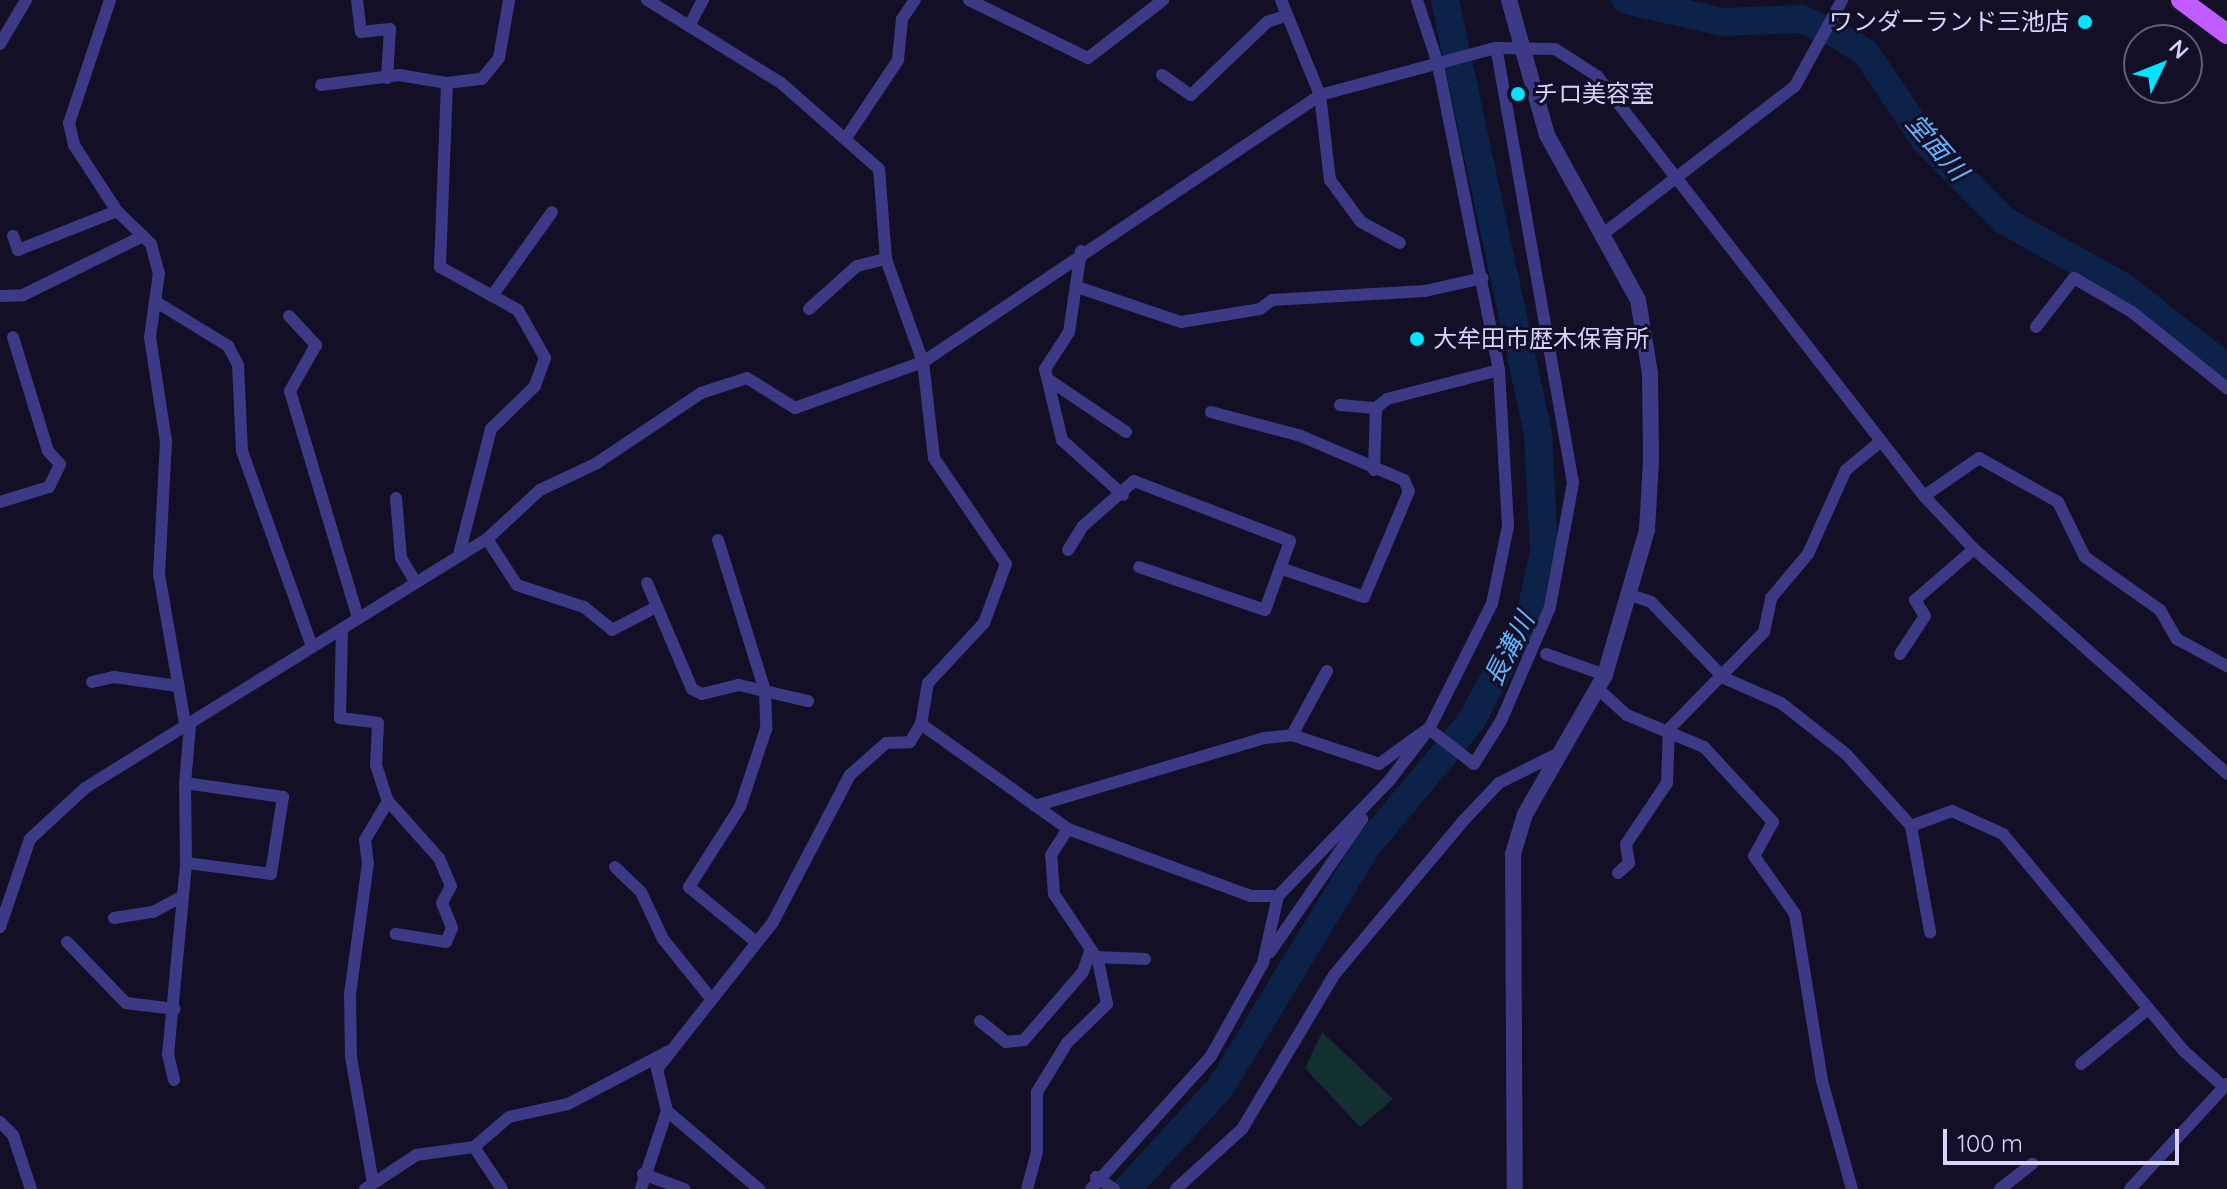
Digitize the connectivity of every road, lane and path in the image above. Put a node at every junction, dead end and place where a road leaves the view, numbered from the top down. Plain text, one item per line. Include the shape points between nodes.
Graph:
1 (26, 0) edge
2 (90, 0) edge
3 (357, 0) edge
4 (509, 0) edge
5 (647, 0) edge
6 (703, 0) edge
7 (915, 0) edge
8 (969, 0) edge
9 (1130, 0) edge
10 (1163, 0) edge
11 (1281, 0) edge
12 (1417, 0) edge
13 (1509, 0) edge
14 (1842, 0) edge
15 (2181, 0) edge
16 (107, 4) edge
17 (1141, 10) junction
18 (1286, 16) junction
19 (689, 26) junction
20 (2227, 34) edge
21 (0, 44) edge
22 (1496, 48) junction
23 (1523, 48) junction
24 (1438, 64) junction
25 (1162, 75) dead end
26 (387, 78) junction
27 (447, 83) junction
28 (321, 85) dead end
29 (1320, 95) junction
30 (848, 135) junction
31 (1673, 177) junction
32 (117, 211) junction
33 (552, 212) dead end
34 (1603, 234) junction
35 (13, 236) dead end
36 (143, 236) junction
37 (1400, 243) dead end
38 (1081, 251) junction
39 (886, 259) junction
40 (1483, 278) junction
41 (1077, 287) junction
42 (0, 296) edge
43 (492, 296) junction
44 (158, 303) junction
45 (809, 309) dead end
46 (289, 316) dead end
47 (2036, 327) dead end
48 (13, 337) dead end
49 (923, 362) junction
50 (1499, 370) junction
51 (1049, 380) junction
52 (2227, 388) edge
53 (1340, 405) dead end
54 (1376, 408) junction
55 (1211, 412) dead end
56 (1126, 432) dead end
57 (1881, 441) junction
58 (1374, 470) junction
59 (1123, 495) junction
60 (1924, 496) junction
61 (396, 498) dead end
62 (0, 502) edge
63 (487, 539) junction
64 (718, 540) dead end
65 (1974, 549) junction
66 (1068, 550) dead end
67 (460, 551) junction
68 (1139, 567) dead end
69 (1280, 568) junction
70 (415, 581) junction
71 (647, 583) dead end
72 (1630, 595) junction
73 (654, 608) junction
74 (358, 618) junction
75 (342, 629) junction
76 (311, 644) junction
77 (1546, 654) dead end
78 (1900, 654) dead end
79 (2227, 666) edge
80 (1327, 671) dead end
81 (1724, 678) junction
82 (92, 682) dead end
83 (1602, 682) junction
84 (177, 686) junction
85 (765, 691) junction
86 (808, 701) dead end
87 (921, 724) junction
88 (188, 727) junction
89 (1429, 729) junction
90 (1669, 729) junction
91 (1292, 735) junction
92 (1561, 752) junction
93 (2227, 774) edge
94 (1389, 781) junction
95 (185, 783) junction
96 (388, 801) junction
97 (1035, 806) junction
98 (1911, 826) junction
99 (1068, 829) junction
100 (186, 863) junction
101 (615, 867) dead end
102 (1618, 873) dead end
103 (183, 896) junction
104 (1278, 896) junction
105 (114, 918) dead end
106 (0, 927) edge
107 (1930, 932) dead end
108 (396, 934) dead end
109 (755, 941) junction
110 (67, 942) dead end
111 (1093, 954) junction
112 (1145, 959) dead end
113 (1263, 963) junction
114 (708, 995) junction
115 (175, 1009) junction
116 (2148, 1009) junction
117 (980, 1021) dead end
118 (671, 1050) junction
119 (2081, 1064) dead end
120 (174, 1080) dead end
121 (2226, 1085) edge
122 (667, 1111) junction
123 (0, 1122) edge
124 (474, 1147) junction
125 (2032, 1164) dead end
126 (643, 1174) junction
127 (1102, 1185) edge
128 (369, 1186) edge
129 (31, 1189) edge
130 (502, 1189) edge
131 (641, 1189) edge
132 (684, 1189) edge
133 (759, 1189) edge
134 (1027, 1189) edge
135 (1176, 1189) edge
136 (1515, 1189) edge
137 (1852, 1189) edge
138 (2000, 1189) edge
139 (2130, 1189) edge

1 - 21 street
2 - 16 street
3 - 26 street via 361,32 390,29
4 - 27 street via 491,73
5 - 19 street
6 - 19 street
7 - 30 street via 902,19 898,60
8 - 17 street via 1088,58
9 - 17 street
10 - 17 street
11 - 18 street
12 - 24 street
13 - 23 street
14 - 31 street via 1795,86
15 - 20 main road
16 - 32 street via 90,77 69,123 74,145
18 - 25 street via 1267,22 1191,95
18 - 29 street
19 - 30 street via 781,83
22 - 23 street
22 - 24 street
22 - 89 street via 1573,483 1550,607 1474,764
23 - 31 street via 1555,49 1597,76
23 - 34 street via 1547,135
24 - 29 street
24 - 40 street
26 - 27 street
26 - 28 street
27 - 43 street via 440,267
29 - 37 street via 1330,180 1361,222
29 - 38 street
30 - 39 street via 879,169
31 - 34 street
31 - 57 street
32 - 35 street via 18,250
32 - 36 street
33 - 43 street
34 - 72 street via 1638,300 1650,373 1651,503
36 - 42 street via 23,295
36 - 44 street via 159,273
38 - 41 street
38 - 49 street
39 - 45 street via 857,266
39 - 49 street
40 - 41 street via 1425,291 1272,300 1260,309 1181,322
40 - 50 street
41 - 51 street via 1061,353 1045,369
43 - 67 street via 536,333 545,371 491,429
44 - 76 street via 228,346 238,365 242,451
44 - 84 street via 150,337 166,441 159,574
46 - 74 street via 316,345 290,391
47 - 52 street via 2074,278 2132,312
48 - 62 street via 48,451 60,464 49,487
49 - 63 street via 795,408 747,378 724,381 597,463 540,490
49 - 87 street via 934,458 1006,564 984,623 928,683
50 - 54 street via 1387,399
50 - 89 street via 1508,526 1476,647
51 - 56 street
51 - 59 street via 1062,440
53 - 54 street
54 - 58 street
55 - 58 street via 1301,436
57 - 60 street
57 - 81 street via 1846,470 1808,554 1771,598 1764,632
58 - 69 street via 1404,480 1409,491 1364,597
59 - 66 street via 1083,526
59 - 69 street via 1134,481 1290,541
60 - 65 street
60 - 79 street via 1979,458 2058,502 2085,557 2160,610 2177,639
61 - 70 street via 401,558
63 - 67 street
63 - 73 street via 517,585 584,607 612,630
64 - 85 street
65 - 78 street via 1915,600 1925,616
65 - 93 street
67 - 70 street
68 - 69 street via 1265,610
70 - 74 street
71 - 73 street
72 - 81 street via 1651,602
72 - 83 street
73 - 85 street via 692,689 702,694 739,685
74 - 75 street
75 - 76 street
75 - 96 street via 340,718 378,723 376,765
76 - 88 street
77 - 83 street
80 - 91 street
81 - 90 street
81 - 98 street via 1781,703 1846,754
82 - 84 street via 114,677
83 - 90 street via 1627,715
83 - 92 street
84 - 88 street
85 - 86 street
85 - 109 street via 763,752 752,782 689,887
87 - 97 street
87 - 109 street via 910,742 886,743 850,775 773,922
88 - 95 street
88 - 106 street via 41,824
89 - 91 street via 1379,764
89 - 94 street
90 - 102 street via 1667,783 1626,844 1629,863
90 - 137 street via 1704,747 1773,822 1754,856 1795,914 1822,1081
91 - 97 street
92 - 135 street via 1499,783 1465,819 1334,975 1259,1107
92 - 136 street via 1513,854
94 - 104 street
94 - 113 street
95 - 100 street
95 - 100 street via 283,797 271,874
96 - 108 street via 439,858 451,886 442,903 452,928 446,942
96 - 128 street via 365,840 350,994 351,1057
97 - 99 street
98 - 107 street
98 - 116 street via 1952,811 2003,834
99 - 104 street via 1251,896
99 - 111 street via 1051,855 1054,894
100 - 103 street
101 - 114 street via 641,892 663,939
103 - 105 street via 153,912
103 - 115 street
104 - 113 street
109 - 114 street
110 - 115 street via 126,1003
111 - 112 street
111 - 117 street via 1024,1040 1006,1042
111 - 134 street via 1107,1004 1067,1043 1037,1092 1037,1151
113 - 127 street via 1211,1056
114 - 118 street
115 - 120 street via 168,1055
116 - 119 street
116 - 121 street
118 - 122 street via 657,1069
118 - 124 street via 568,1104 509,1117
121 - 139 street
122 - 126 street
122 - 133 street
123 - 129 street via 13,1135
124 - 128 street via 416,1155
124 - 130 street
125 - 138 street
126 - 131 street
126 - 132 street

